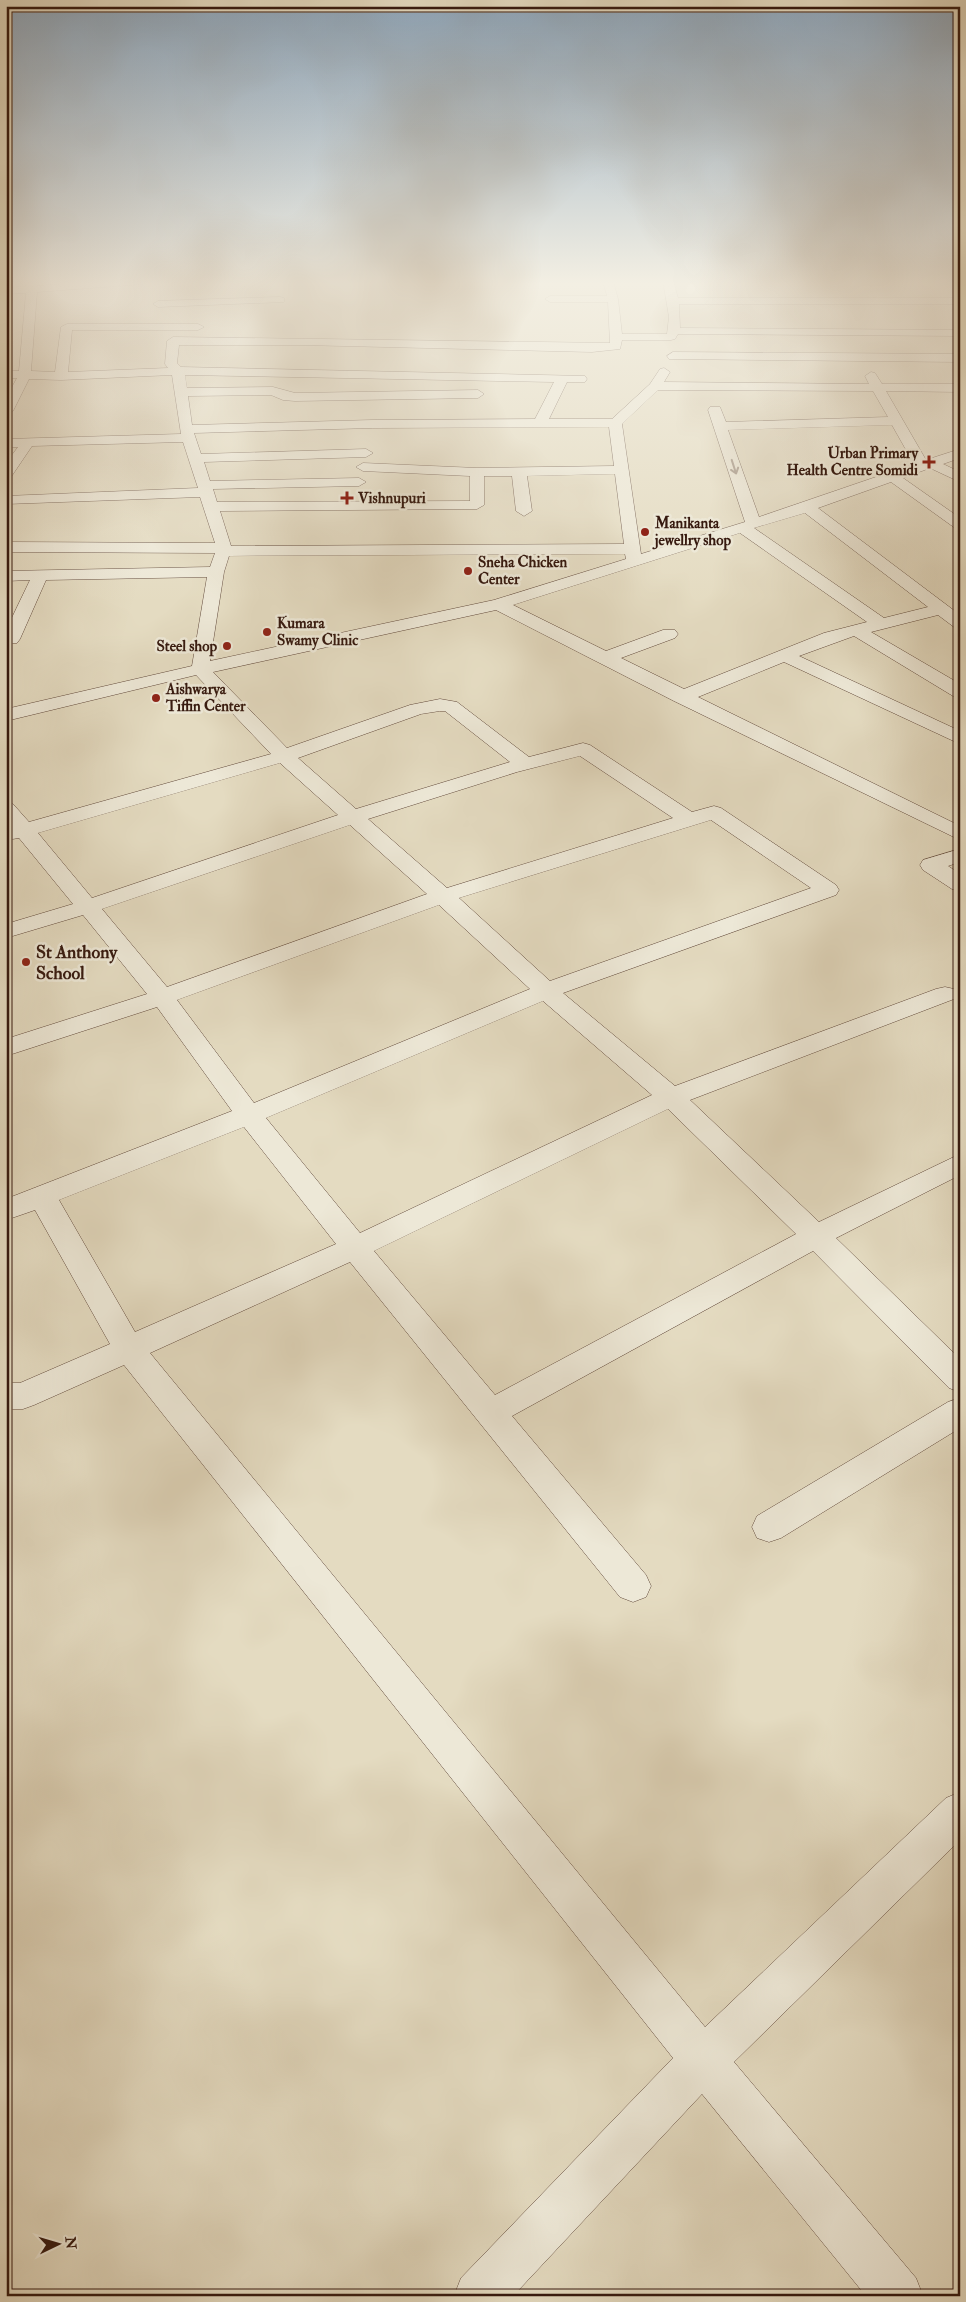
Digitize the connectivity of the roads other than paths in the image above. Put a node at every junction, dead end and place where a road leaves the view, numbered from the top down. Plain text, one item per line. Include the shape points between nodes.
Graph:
1 (178, 388) edge
2 (248, 388) edge
3 (559, 388) edge
4 (652, 388) edge
5 (708, 388) edge
6 (878, 388) edge
7 (36, 390) dead end
8 (538, 393) dead end
9 (557, 393) junction
10 (489, 394) dead end
11 (11, 396) edge
12 (897, 421) junction
13 (540, 423) junction
14 (616, 423) junction
15 (372, 424) junction
16 (721, 426) junction
17 (188, 434) junction
18 (28, 442) junction
19 (6, 443) edge
20 (369, 451) junction
21 (960, 453) edge
22 (194, 458) junction
23 (927, 465) junction
24 (622, 470) junction
25 (477, 472) junction
26 (519, 472) junction
27 (6, 474) edge
28 (894, 478) junction
29 (960, 478) edge
30 (359, 482) junction
31 (208, 494) junction
32 (6, 500) edge
33 (354, 506) junction
34 (807, 507) junction
35 (524, 511) dead end
36 (747, 525) junction
37 (960, 525) edge
38 (6, 546) edge
39 (224, 549) junction
40 (345, 550) junction
41 (633, 555) junction
42 (216, 572) junction
43 (41, 574) junction
44 (6, 576) edge
45 (498, 604) junction
46 (941, 609) junction
47 (960, 622) edge
48 (881, 624) junction
49 (856, 630) junction
50 (669, 634) dead end
51 (11, 640) dead end
52 (783, 655) junction
53 (604, 658) junction
54 (200, 669) junction
55 (960, 692) edge
56 (681, 696) junction
57 (6, 715) edge
58 (960, 738) edge
59 (284, 756) junction
60 (524, 763) junction
61 (6, 808) edge
62 (960, 809) edge
63 (353, 816) junction
64 (690, 820) junction
65 (938, 824) junction
66 (16, 833) edge
67 (960, 834) edge
68 (960, 855) edge
69 (960, 884) edge
70 (443, 896) junction
71 (89, 908) junction
72 (6, 931) edge
73 (546, 991) junction
74 (945, 994) dead end
75 (162, 996) junction
76 (6, 1048) edge
77 (671, 1097) junction
78 (249, 1115) junction
79 (960, 1163) edge
80 (42, 1196) junction
81 (6, 1210) edge
82 (816, 1236) junction
83 (355, 1248) junction
84 (129, 1349) junction
85 (960, 1379) edge
86 (6, 1396) edge
87 (960, 1411) edge
88 (490, 1413) junction
89 (769, 1527) dead end
90 (633, 1586) dead end
91 (960, 1812) edge
92 (703, 2060) junction
93 (479, 2296) edge
94 (898, 2296) edge

1 - 17 street
2 - 10 street via 273,391 287,397
3 - 9 street
4 - 14 street
5 - 16 street
6 - 12 street
7 - 11 street
8 - 9 street
9 - 13 street
12 - 16 street
12 - 23 street
13 - 14 street via 554,428
13 - 15 street
14 - 24 street
15 - 17 street
15 - 20 street
16 -> 36 street
17 - 18 street
17 - 22 street
18 - 19 street
18 - 27 street
20 - 22 street
20 - 25 street
20 - 30 street
21 - 23 street
22 - 31 street
23 - 28 street
23 - 29 street
24 - 26 street
24 - 41 street
25 - 26 street
25 - 33 street via 477,505
26 - 35 street
28 - 34 street
28 - 37 street
30 - 31 street
30 - 33 street
31 - 32 street
31 - 33 street
31 - 39 street
33 - 40 street
34 - 36 street
34 - 46 street
36 - 41 street
36 - 48 street
38 - 39 street
39 - 40 street
39 - 42 street
40 - 41 street
41 - 45 street
42 - 43 street
42 - 54 street
43 - 44 street
43 - 51 street
45 - 53 street
45 - 54 street
46 - 47 street
46 - 48 street
48 - 49 street
49 - 52 street
49 - 55 street
50 - 53 street
52 - 56 street
52 - 58 street
53 - 56 street
54 - 57 street
54 - 59 street
56 - 65 street
59 - 60 street via 417,708 440,705 450,706
59 - 63 street
59 - 66 street
60 - 63 street
60 - 64 street via 583,749
61 - 66 street
62 - 65 street
63 - 70 street
63 - 71 street
64 - 70 street
64 - 73 street via 714,812 828,890
65 - 67 street
66 - 71 street
68 - 69 street via 931,865
70 - 73 street
70 - 75 street
71 - 72 street
71 - 75 street
73 - 77 street
73 - 78 street
74 - 77 street
75 - 76 street
75 - 78 street
77 - 82 street
77 - 83 street
78 - 80 street
78 - 83 street
79 - 82 street
80 - 81 street
80 - 84 street
82 - 85 street
82 - 88 street
83 - 84 street
83 - 88 street
84 - 86 street via 23,1396
84 - 92 street
87 - 89 street
88 - 90 street
91 - 92 street
92 - 93 street
92 - 94 street

